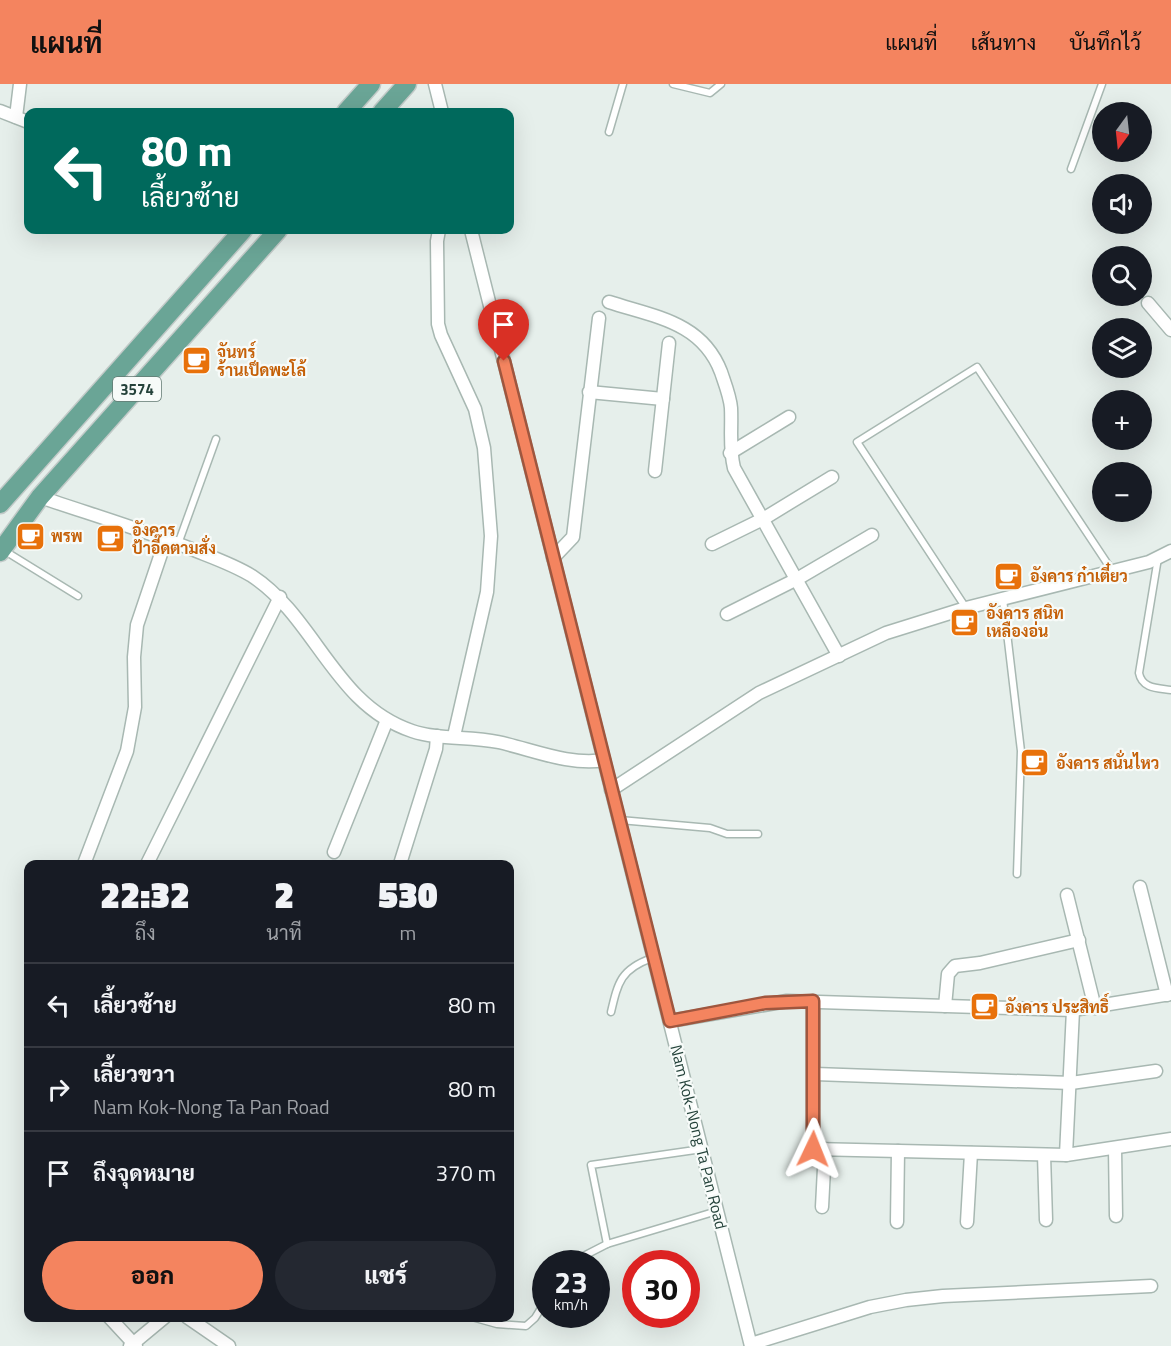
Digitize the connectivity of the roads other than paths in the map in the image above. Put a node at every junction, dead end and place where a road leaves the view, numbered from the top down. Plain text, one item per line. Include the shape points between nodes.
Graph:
1 (20, 84) edge
2 (371, 84) edge
3 (407, 84) edge
4 (435, 84) edge
5 (623, 84) edge
6 (673, 84) edge
7 (721, 84) edge
8 (1102, 84) edge
9 (350, 108) edge
10 (386, 108) edge
11 (441, 108) edge
12 (5, 115) edge
13 (24, 121) edge
14 (609, 132) dead end
15 (1071, 169) dead end
16 (239, 234) edge
17 (274, 234) edge
18 (439, 234) edge
19 (472, 234) edge
20 (609, 302) dead end
21 (1151, 306) edge
22 (599, 318) dead end
23 (1171, 330) edge
24 (669, 343) dead end
25 (590, 392) junction
26 (663, 399) junction
27 (789, 417) dead end
28 (216, 440) dead end
29 (730, 453) junction
30 (655, 471) dead end
31 (832, 477) dead end
32 (40, 497) junction
33 (2, 499) edge
34 (763, 519) junction
35 (872, 535) dead end
36 (172, 542) junction
37 (712, 544) dead end
38 (1, 551) edge
39 (1171, 551) edge
40 (553, 558) junction
41 (1158, 558) junction
42 (1113, 573) junction
43 (797, 579) junction
44 (78, 596) dead end
45 (280, 597) junction
46 (1003, 598) junction
47 (966, 608) junction
48 (727, 614) dead end
49 (839, 656) junction
50 (1171, 690) edge
51 (387, 720) junction
52 (437, 736) junction
53 (454, 736) junction
54 (604, 760) junction
55 (611, 790) junction
56 (619, 819) junction
57 (758, 834) dead end
58 (334, 852) dead end
59 (86, 860) edge
60 (149, 860) edge
61 (401, 860) edge
62 (1017, 874) dead end
63 (1140, 887) dead end
64 (1068, 895) dead end
65 (1079, 940) junction
66 (652, 958) junction
67 (1169, 995) edge
68 (813, 1001) junction
69 (945, 1006) junction
70 (1095, 1008) junction
71 (1073, 1010) junction
72 (611, 1012) dead end
73 (670, 1021) junction
74 (1156, 1071) dead end
75 (815, 1074) junction
76 (1071, 1083) junction
77 (1171, 1139) edge
78 (1115, 1148) junction
79 (702, 1149) junction
80 (825, 1149) junction
81 (898, 1151) junction
82 (971, 1153) junction
83 (1044, 1155) junction
84 (1066, 1155) junction
85 (822, 1206) dead end
86 (717, 1211) junction
87 (1116, 1216) dead end
88 (1046, 1220) dead end
89 (897, 1222) dead end
90 (968, 1222) dead end
91 (607, 1244) junction
92 (595, 1250) edge
93 (1150, 1286) dead end
94 (532, 1320) edge
95 (113, 1322) edge
96 (159, 1322) edge
97 (194, 1322) edge
98 (493, 1322) edge
99 (134, 1345) edge
100 (751, 1345) edge
101 (230, 1346) edge

1 - 12 street
2 - 9 main road
3 - 10 main road
4 - 11 street
5 - 14 lane
6 - 7 lane via 710,93
8 - 15 lane
12 - 13 street
16 - 33 main road, 3574
17 - 32 main road, 3574
18 - 53 street via 438,324 475,409 484,448 491,536 487,592
19 - 40 street, Nam Kok-Nong Ta Pan Road
20 - 29 street via 680,325 710,349 728,391
21 - 23 street
22 - 25 street
24 - 26 street
25 - 26 street
25 - 40 street via 573,537
26 - 30 street
27 - 29 street
28 - 36 lane
29 - 34 street via 734,468
31 - 34 street
32 - 36 street
32 - 38 main road, 3574
34 - 37 street
34 - 43 street
35 - 43 street
36 - 45 street via 250,574
36 - 59 street via 137,625 135,707 127,751
38 - 44 lane
39 - 41 street
40 - 54 street, Nam Kok-Nong Ta Pan Road
41 - 42 street
41 - 50 lane via 1139,673 1147,686
42 - 46 street
42 - 47 lane via 977,366 857,442
43 - 48 street
43 - 49 street
45 - 51 street via 337,676
45 - 60 street
46 - 47 street
46 - 62 lane via 1021,751
47 - 49 street via 886,633
49 - 55 street via 759,693
51 - 52 street via 411,731
51 - 58 street
52 - 53 street
52 - 61 street
53 - 54 street via 486,739 580,761
54 - 55 street, Nam Kok-Nong Ta Pan Road
55 - 56 street, Nam Kok-Nong Ta Pan Road
56 - 57 lane via 711,828 727,834
56 - 66 street, Nam Kok-Nong Ta Pan Road
63 - 67 street
64 - 65 street
65 - 69 street via 955,966 948,975
65 - 70 street
66 - 72 lane via 635,964 624,975
66 - 73 street, Nam Kok-Nong Ta Pan Road
67 - 70 street
68 - 69 street
68 - 73 street via 765,1003
68 - 75 street
69 - 71 street
70 - 71 street
71 - 76 street
73 - 79 street, Nam Kok-Nong Ta Pan Road
74 - 76 street
75 - 76 street
75 - 80 street via 813,1149
76 - 84 street
77 - 78 street
78 - 84 street
78 - 87 street
79 - 86 street, Nam Kok-Nong Ta Pan Road
79 - 91 lane via 591,1165
80 - 81 street
80 - 85 street
81 - 82 street
81 - 89 street
82 - 83 street
82 - 90 street
83 - 84 street
83 - 88 street
86 - 91 lane
86 - 100 street, Nam Kok-Nong Ta Pan Road
91 - 92 lane
93 - 100 street via 906,1300 870,1307
94 - 98 lane via 525,1326
95 - 99 street
96 - 99 street
97 - 101 street

